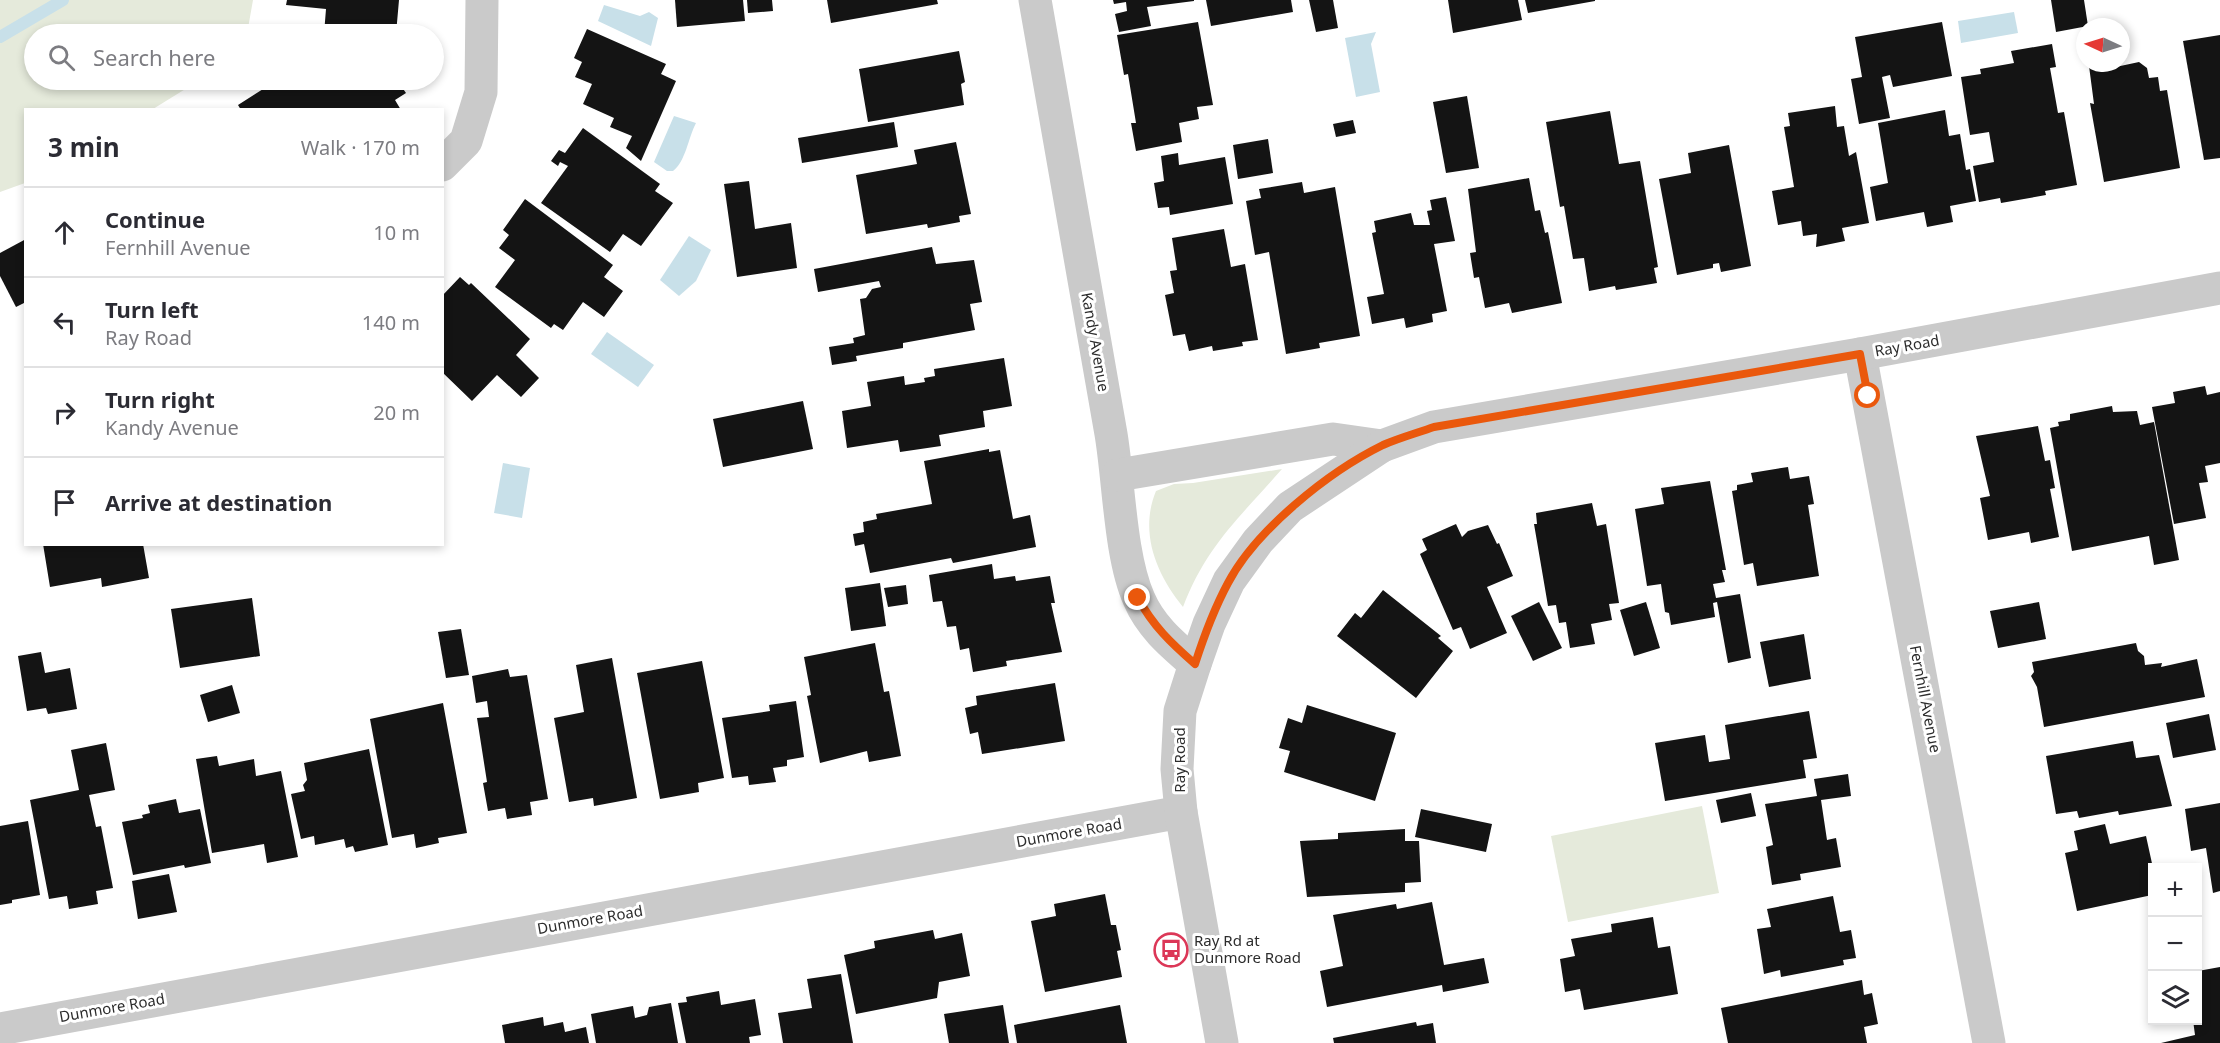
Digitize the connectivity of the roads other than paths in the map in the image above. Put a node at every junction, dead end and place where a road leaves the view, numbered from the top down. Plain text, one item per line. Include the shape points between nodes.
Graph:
1 (482, 0) edge
2 (1035, 0) edge
3 (444, 163) edge
4 (2220, 288) edge
5 (1860, 354) junction
6 (1382, 446) junction
7 (1118, 475) junction
8 (1195, 664) junction
9 (1181, 812) junction
10 (0, 1029) edge
11 (1222, 1043) edge
12 (1989, 1043) edge

1 - 3 street via 481,92 466,141
2 - 7 street, Kandy Avenue
4 - 5 street, Ray Road
5 - 6 street, Ray Road via 1434,427
5 - 12 street, Fernhill Avenue
6 - 7 street, Ray Road via 1333,439
6 - 8 street, Ray Road via 1290,507 1258,541 1229,582
7 - 8 street, Kandy Avenue via 1129,570 1138,598 1165,639
8 - 9 street, Ray Road via 1180,711 1177,739
9 - 10 street, Dunmore Road
9 - 11 street, Ray Road

